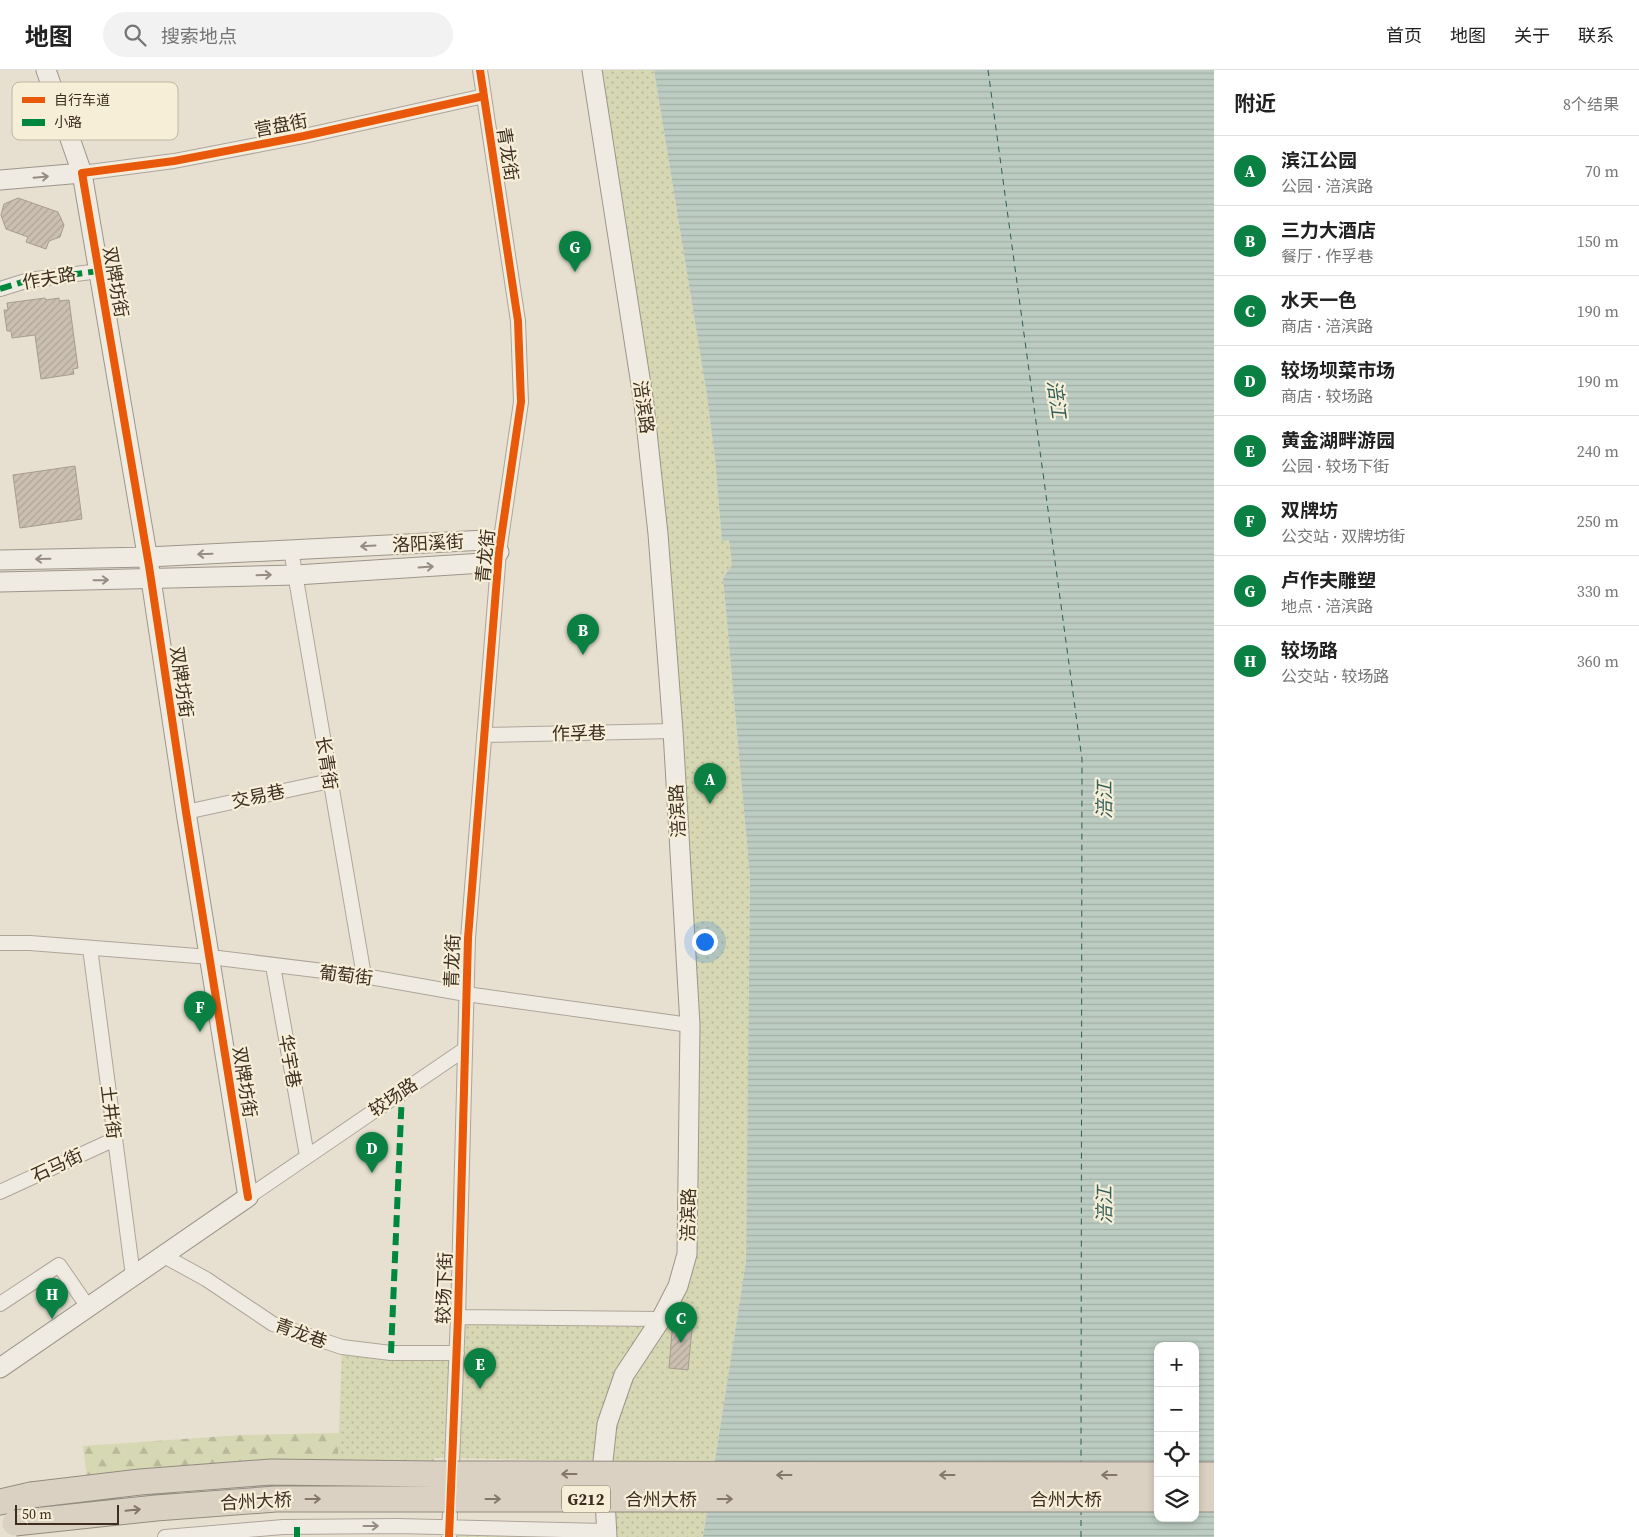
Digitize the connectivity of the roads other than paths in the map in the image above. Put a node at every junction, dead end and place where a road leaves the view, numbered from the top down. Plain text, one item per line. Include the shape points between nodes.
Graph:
1 (46, 70) edge
2 (480, 70) edge
3 (592, 70) edge
4 (50, 82) edge
5 (484, 96) junction
6 (70, 140) edge
7 (82, 173) junction
8 (0, 180) edge
9 (99, 271) junction
10 (0, 288) edge
11 (291, 550) junction
12 (499, 552) junction
13 (148, 556) junction
14 (0, 560) edge
15 (296, 575) junction
16 (151, 578) junction
17 (0, 582) edge
18 (673, 731) junction
19 (484, 736) junction
20 (330, 781) junction
21 (186, 812) junction
22 (0, 943) edge
23 (90, 948) junction
24 (210, 957) junction
25 (273, 966) junction
26 (364, 976) junction
27 (466, 994) junction
28 (690, 1025) junction
29 (465, 1049) junction
30 (115, 1139) junction
31 (307, 1156) junction
32 (0, 1192) edge
33 (248, 1197) junction
34 (164, 1256) junction
35 (132, 1276) junction
36 (0, 1304) edge
37 (88, 1307) junction
38 (458, 1317) junction
39 (661, 1319) junction
40 (457, 1353) junction
41 (0, 1367) edge
42 (1154, 1475) edge
43 (1199, 1475) edge
44 (1214, 1475) edge
45 (31, 1495) junction
46 (0, 1497) edge
47 (1154, 1499) edge
48 (1199, 1499) edge
49 (1214, 1499) edge
50 (0, 1502) edge
51 (5, 1526) edge
52 (297, 1532) edge
53 (450, 1532) edge
54 (606, 1534) edge
55 (165, 1537) edge

1 - 4 street, 双牌坊街
2 - 5 street, 青龙街
3 - 18 street, 涪滨路 via 644,404
5 - 7 street, 营盘街 via 304,136 183,159
5 - 12 street, 青龙街 via 518,321 521,402
6 - 7 street, 双牌坊街
8 -> 7 street, 营盘街
7 - 9 street, 双牌坊街
9 - 10 street, 作夫路 via 28,280
9 - 13 street, 双牌坊街
12 -> 11 street, 洛阳溪街 via 486,540
11 -> 13 street, 洛阳溪街
11 - 15 street, 长青街
15 -> 12 street, 洛阳溪街 via 482,563
12 - 19 street, 青龙街
13 -> 14 street, 洛阳溪街
13 - 16 street, 双牌坊街
16 -> 15 street, 洛阳溪街
15 - 20 street, 长青街
17 -> 16 street, 洛阳溪街
16 - 21 street, 双牌坊街
18 - 19 street, 作孚巷
18 - 28 street, 涪滨路
19 - 27 street, 青龙街
20 - 21 street, 交易巷
20 - 26 street, 长青街
21 - 24 street, 双牌坊街
22 - 23 street, 葡萄街
23 - 24 street, 葡萄街
23 - 30 street, 土井街
24 - 25 street, 葡萄街
24 - 33 street, 双牌坊街
25 - 26 street, 葡萄街
25 - 31 street, 华宇巷
26 - 27 street, 葡萄街
27 - 28 street, 葡萄街
27 - 29 street, 青龙街
28 - 39 street, 涪滨路 via 687,1254 678,1286
29 - 31 street, 较场路
29 - 38 street, 较场下街
30 - 32 street, 石马街
30 - 35 street, 土井街
31 - 33 street, 较场路
33 - 34 street, 较场路
34 - 35 street, 较场路
34 - 40 street, 青龙巷 via 206,1279 273,1324 342,1347
35 - 37 street, 较场路
36 - 37 street via 60,1265
37 - 41 street, 较场路
38 - 39 street
38 - 40 street, 较场下街
39 - 54 street, 涪滨路 via 624,1375 607,1424 602,1460
40 - 53 street, 较场下街
42 -> 45 highway, 合州大桥 / G212, bridge via 271,1472 140,1482
43 - 44 highway
45 - 46 street
45 - 50 highway, G212
51 -> 47 highway, 合州大桥 / G212, bridge via 156,1508 276,1499
48 - 49 highway
52 -> 53 street
52 - 55 street
53 - 54 street

